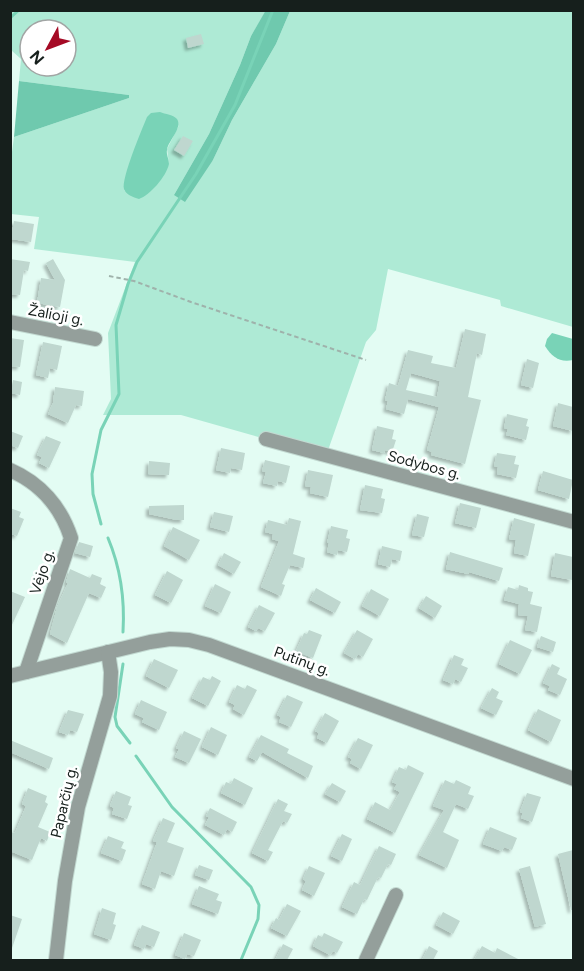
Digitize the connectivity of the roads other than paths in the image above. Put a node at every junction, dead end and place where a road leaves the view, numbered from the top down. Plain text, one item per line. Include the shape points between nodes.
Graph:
1 (10, 322) edge
2 (95, 339) dead end
3 (266, 440) dead end
4 (10, 470) edge
5 (573, 522) edge
6 (108, 652) junction
7 (26, 672) junction
8 (10, 676) edge
9 (573, 778) edge
10 (396, 896) dead end
11 (56, 960) edge
12 (366, 960) edge

1 - 2 street, Žalioji g.
3 - 5 street, Sodybos g.
4 - 7 street, Vėjo g. via 37,485 50,499 66,520 71,537
6 - 7 street, Putinų g.
6 - 9 street, Putinų g. via 170,639 208,645
6 - 11 street, Paparčių g. via 110,696 78,807
7 - 8 street, Putinų g.
10 - 12 street

